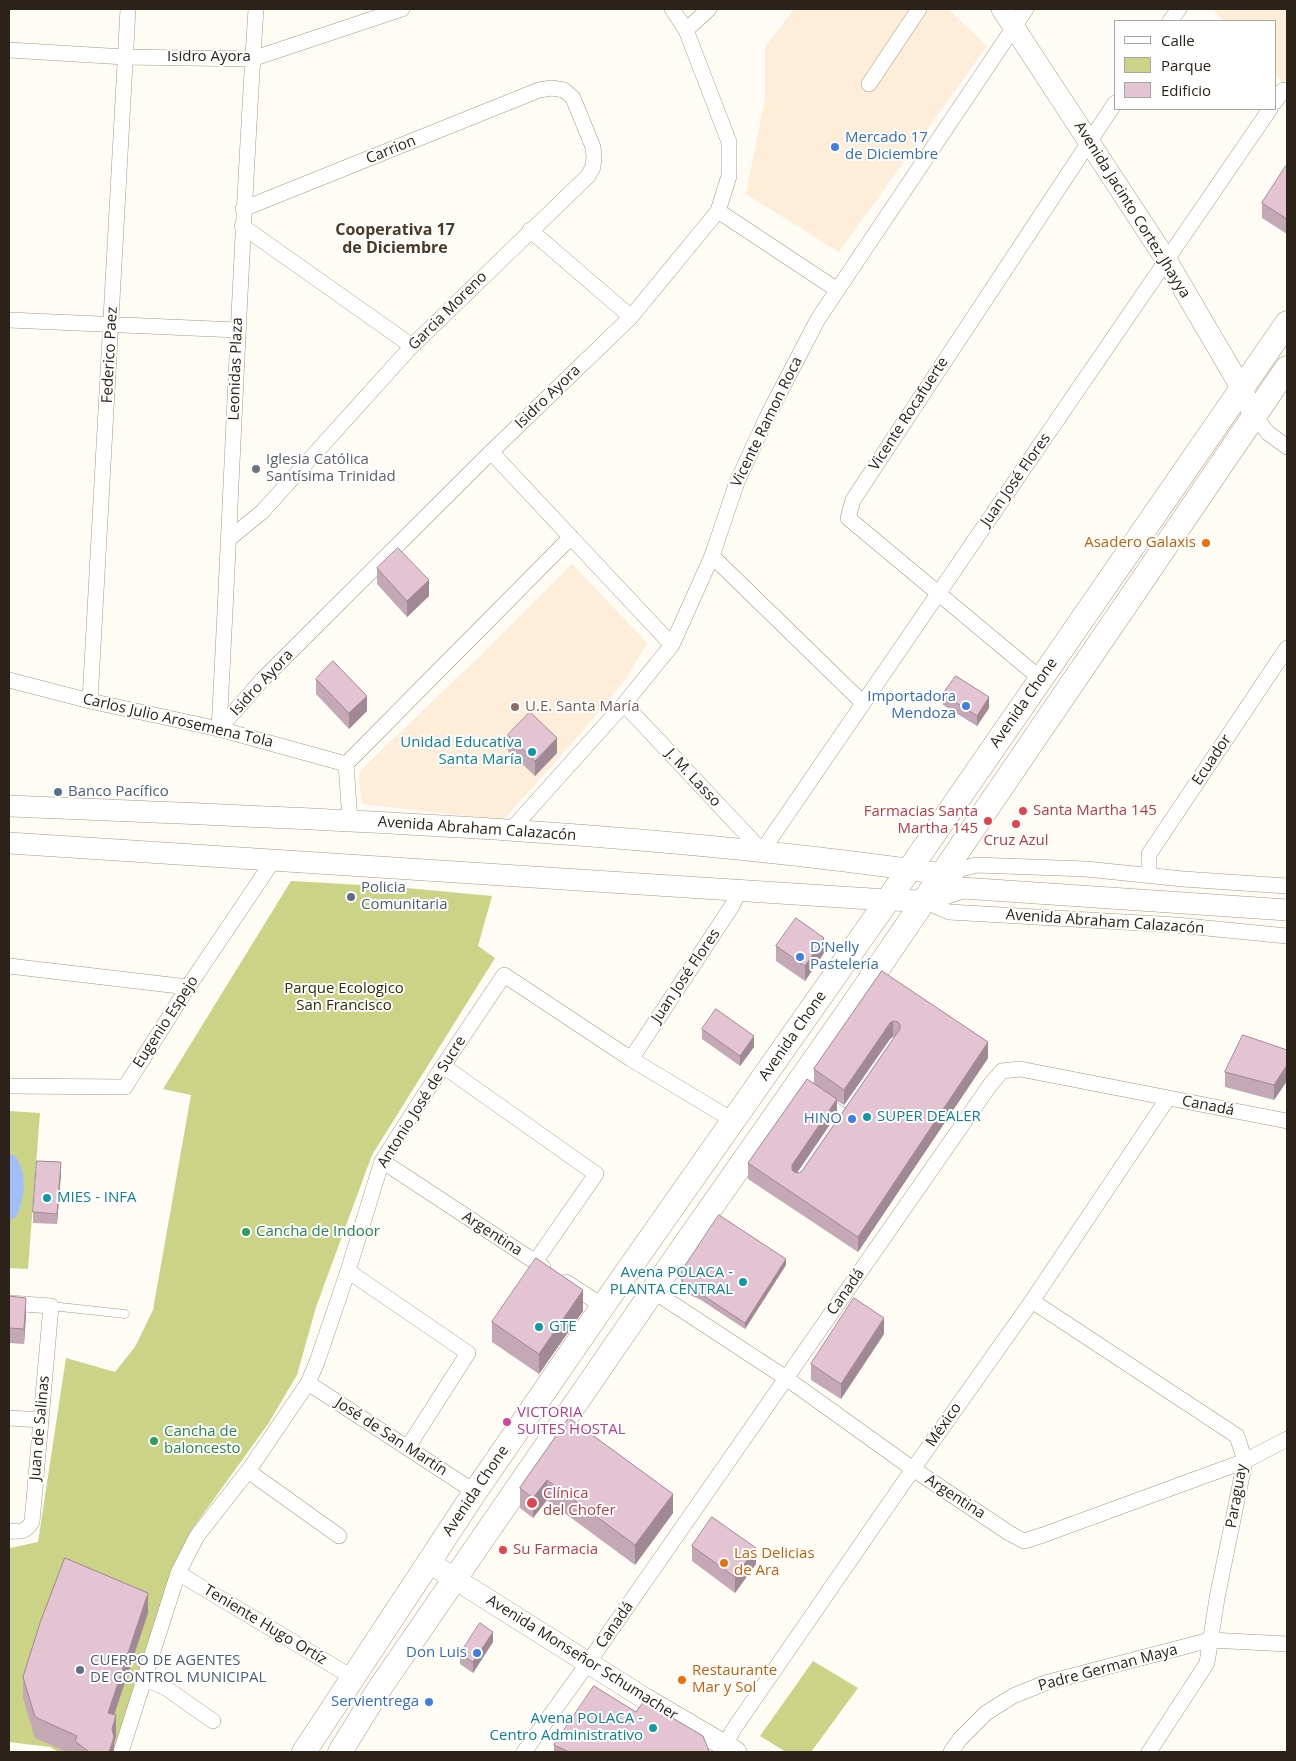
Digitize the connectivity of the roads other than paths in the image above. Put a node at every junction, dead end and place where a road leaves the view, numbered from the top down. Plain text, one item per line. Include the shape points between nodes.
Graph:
1 (128, 9) edge
2 (256, 9) edge
3 (672, 9) edge
4 (710, 9) edge
5 (919, 9) edge
6 (1002, 9) edge
7 (1026, 9) edge
8 (1179, 9) edge
9 (394, 10) edge
10 (1171, 20) edge
11 (1015, 28) junction
12 (686, 30) junction
13 (9, 50) edge
14 (125, 57) junction
15 (252, 59) junction
16 (870, 84) dead end
17 (539, 90) joint
18 (1114, 104) edge
19 (1269, 110) edge
20 (1089, 141) junction
21 (243, 209) junction
22 (718, 211) junction
23 (242, 226) junction
24 (530, 230) junction
25 (1167, 261) junction
26 (836, 289) junction
27 (631, 318) junction
28 (9, 320) edge
29 (1287, 323) edge
30 (112, 324) junction
31 (237, 330) junction
32 (412, 346) junction
33 (1287, 368) edge
34 (1242, 389) junction
35 (1254, 416) junction
36 (1287, 447) edge
37 (491, 452) junction
38 (571, 537) junction
39 (230, 538) junction
40 (712, 556) junction
41 (938, 593) junction
42 (672, 645) junction
43 (1287, 648) edge
44 (1041, 679) junction
45 (9, 680) edge
46 (90, 701) junction
47 (863, 703) junction
48 (624, 704) junction
49 (219, 729) junction
50 (346, 764) junction
51 (9, 806) edge
52 (350, 821) junction
53 (510, 831) junction
54 (9, 844) edge
55 (762, 851) junction
56 (273, 861) junction
57 (909, 870) junction
58 (943, 874) junction
59 (1149, 875) junction
60 (1287, 886) edge
61 (962, 888) junction
62 (739, 891) junction
63 (887, 900) junction
64 (924, 901) junction
65 (1287, 910) edge
66 (1287, 936) edge
67 (9, 966) edge
68 (188, 987) junction
69 (631, 1059) junction
70 (443, 1066) junction
71 (9, 1086) edge
72 (822, 1098) edge
73 (1168, 1098) junction
74 (850, 1105) edge
75 (845, 1113) junction
76 (734, 1120) junction
77 (1287, 1121) edge
78 (834, 1129) edge
79 (382, 1161) junction
80 (535, 1262) junction
81 (348, 1271) junction
82 (653, 1292) junction
83 (1032, 1301) junction
84 (9, 1303) edge
85 (51, 1306) junction
86 (603, 1306) junction
87 (125, 1314) dead end
88 (786, 1378) junction
89 (308, 1383) junction
90 (9, 1418) edge
91 (41, 1420) junction
92 (1287, 1439) edge
93 (408, 1447) junction
94 (1244, 1461) junction
95 (913, 1469) junction
96 (248, 1472) junction
97 (475, 1492) junction
98 (9, 1531) edge
99 (339, 1536) dead end
100 (428, 1562) junction
101 (178, 1573) junction
102 (455, 1578) junction
103 (1210, 1640) junction
104 (1287, 1644) edge
105 (588, 1663) junction
106 (352, 1677) junction
107 (145, 1679) junction
108 (213, 1721) dead end
109 (728, 1750) edge
110 (121, 1752) edge
111 (304, 1752) edge
112 (340, 1752) edge
113 (524, 1752) edge
114 (951, 1752) edge
115 (1149, 1752) edge

1 - 14 street, Federico Paez
2 - 15 street, Leonidas Plaza
3 - 12 street, Isidro Ayora
4 - 12 street
5 - 16 street
6 - 11 main road, Avenida Jacinto Cortez Jhayya
7 - 11 street, Vicente Ramon Roca
8 - 10 street
9 - 15 street, Isidro Ayora
11 - 20 main road, Avenida Jacinto Cortez Jhayya
11 - 26 street, Vicente Ramon Roca
12 - 22 street, Isidro Ayora via 729,142 729,176
13 - 14 street, Isidro Ayora
14 - 15 street, Isidro Ayora
14 - 30 street, Federico Paez
15 - 21 street, Leonidas Plaza
17 - 21 street, Carrion
17 - 24 street, Garcia Moreno via 564,90 573,98 594,157 588,176
18 - 20 street, Vicente Rocafuerte
19 - 25 street, Juan José Flores
20 - 25 main road, Avenida Jacinto Cortez Jhayya
20 - 41 street, Vicente Rocafuerte via 852,500 848,518
21 - 23 street, Leonidas Plaza
22 - 26 street
22 - 27 street, Isidro Ayora
23 - 31 street, Leonidas Plaza
23 - 32 street
24 - 27 street
24 - 32 street, Garcia Moreno
25 - 34 main road, Avenida Jacinto Cortez Jhayya
25 - 41 street, Juan José Flores
26 - 40 street, Vicente Ramon Roca via 768,414 741,474
27 - 37 street, Isidro Ayora
28 - 30 street
29 - 34 main road, Avenida Chone
30 - 31 street
30 - 46 street, Federico Paez
31 - 39 street, Leonidas Plaza
32 - 39 street, Garcia Moreno via 262,512
33 - 35 main road, Avenida Chone
34 - 35 main road, Avenida Jacinto Cortez Jhayya
34 - 44 main road, Avenida Chone
35 - 36 street via 1268,433
35 - 58 main road, Avenida Chone
37 - 38 street
37 - 49 street, Isidro Ayora via 262,680
38 - 42 street
38 - 50 street
39 - 49 street, Leonidas Plaza
40 - 42 street, Vicente Ramon Roca
40 - 47 street
41 - 44 street, Vicente Rocafuerte
41 - 47 street, Juan José Flores
42 - 48 street, Vicente Ramon Roca
43 - 59 street, Ecuador via 1150,854
44 - 57 main road, Avenida Chone
45 - 46 street, Carlos Julio Arosemena Tola
46 - 49 street, Carlos Julio Arosemena Tola
47 - 55 street, Juan José Flores
48 - 53 street, Vicente Ramon Roca
48 - 55 street, J. M. Lasso
49 - 50 street, Carlos Julio Arosemena Tola
50 - 52 street
51 - 52 main road, Avenida Abraham Calazacón
52 - 53 main road, Avenida Abraham Calazacón
53 - 55 main road, Avenida Abraham Calazacón
54 - 56 main road, Avenida Abraham Calazacón
55 - 57 main road, Avenida Abraham Calazacón
56 - 62 main road, Avenida Abraham Calazacón
56 - 68 street, Eugenio Espejo
57 - 58 main road, Avenida Abraham Calazacón
57 - 63 main road, Avenida Chone
58 - 59 street, Avenida Abraham Calazacón via 976,865
58 - 61 main road, Avenida Abraham Calazacón
58 - 64 main road, Avenida Chone
59 - 60 street, Avenida Abraham Calazacón
61 - 64 main road, Avenida Abraham Calazacón
61 - 65 main road, Avenida Abraham Calazacón
62 - 63 main road, Avenida Abraham Calazacón
62 - 69 street, Juan José Flores
63 - 64 main road, Avenida Abraham Calazacón
63 - 76 main road, Avenida Chone
64 - 66 street, Avenida Abraham Calazacón via 949,912
64 - 82 main road, Avenida Chone via 803,1084
67 - 68 street
68 - 71 street, Eugenio Espejo via 125,1087
69 - 70 street, Antonio José de Sucre via 504,975
69 - 76 street, Antonio José de Sucre
70 - 79 street, Antonio José de Sucre
70 - 80 street via 596,1174
72 - 75 lane
73 - 77 street, Canadá
73 - 83 street, México
73 - 88 street, Canadá via 1020,1069 1002,1071
74 - 75 lane
75 - 78 lane
76 - 86 main road, Avenida Chone
79 - 80 street, Argentina
79 - 81 street, Antonio José de Sucre
80 - 86 street, Argentina
81 - 89 street, Antonio José de Sucre
81 - 93 street via 468,1353
82 - 88 street, Argentina
82 - 102 main road, Avenida Chone
83 - 94 street, Paraguay via 1236,1436
83 - 95 street, México
84 - 85 street
85 - 87 lane
85 - 91 street, Juan de Salinas
86 - 97 main road, Avenida Chone
88 - 95 street, Argentina
88 - 105 street, Canadá
89 - 93 street, José de San Martín
89 - 96 street, Antonio José de Sucre
90 - 91 street
91 - 98 street, Juan de Salinas via 32,1522 28,1529
92 - 94 street, Argentina
93 - 97 street, José de San Martín
94 - 95 street, Argentina via 1024,1541
94 - 103 street, Paraguay
95 - 109 street, México via 733,1730
96 - 99 street
96 - 101 street, Antonio José de Sucre via 197,1536
97 - 100 main road, Avenida Chone
100 - 102 main road, Avenida Monseñor Schumacher
100 - 106 main road, Avenida Chone
101 - 106 street, Teniente Hugo Ortíz
101 - 107 street, Antonio José de Sucre
102 - 105 main road, Avenida Monseñor Schumacher
102 - 112 main road, Avenida Chone via 376,1692
103 - 104 street, Padre German Maya
103 - 114 street, Padre German Maya via 1045,1683 1012,1696 986,1713
103 - 115 street, Paraguay via 1207,1662
105 - 109 main road, Avenida Monseñor Schumacher
105 - 113 street, Canadá
106 - 111 main road, Avenida Chone
107 - 108 street via 166,1688
107 - 110 street, Antonio José de Sucre

